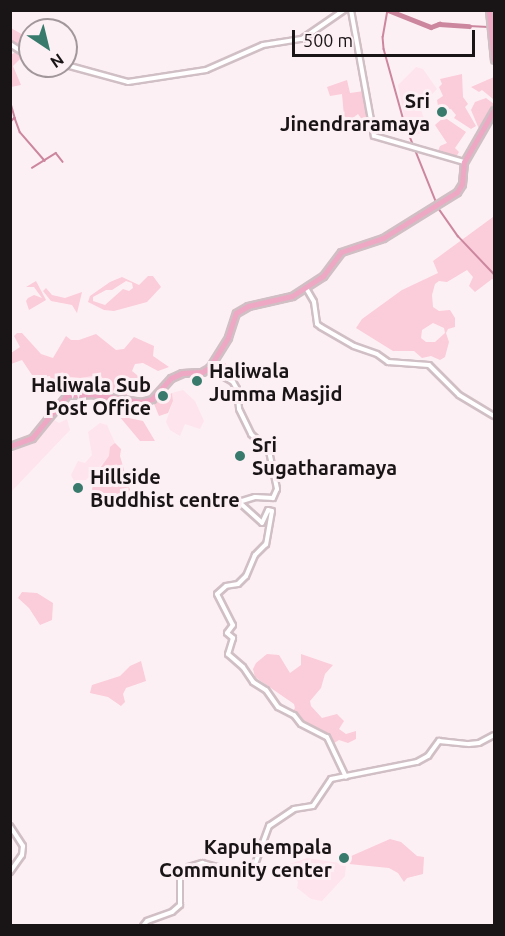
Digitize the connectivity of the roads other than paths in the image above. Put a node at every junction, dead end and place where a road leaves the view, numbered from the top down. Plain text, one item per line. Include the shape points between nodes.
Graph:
1 (344, 10) edge
2 (351, 10) edge
3 (489, 10) edge
4 (495, 60) edge
5 (78, 68) edge
6 (495, 110) edge
7 (464, 162) junction
8 (306, 288) junction
9 (208, 368) junction
10 (495, 416) edge
11 (10, 446) edge
12 (495, 735) edge
13 (346, 777) junction
14 (10, 826) edge
15 (10, 872) edge
16 (142, 926) edge

1 - 5 street via 302,39 263,45 206,70 128,82
2 - 7 street via 374,136
3 - 4 main road
6 - 7 main road
7 - 8 main road via 462,184 457,192 383,238 341,252 323,276
8 - 9 main road via 236,313 228,337
8 - 10 street via 320,327 388,362 429,365 459,395
9 - 11 main road via 171,378 152,399 141,402 92,394 67,395 32,438
9 - 13 street via 233,382 237,389 239,410 251,434 269,451 277,489 273,498 255,497 238,502 262,523 268,510 272,511 266,544 255,555 246,576 217,594 233,625 228,633 233,638 228,654 278,707 328,739
12 - 13 street via 479,743 439,741 428,756 417,762
13 - 16 street via 327,782 313,806 294,809 269,826 256,864 250,870 236,872 202,863 183,871 179,880 180,905
14 - 15 street via 23,846 22,855

